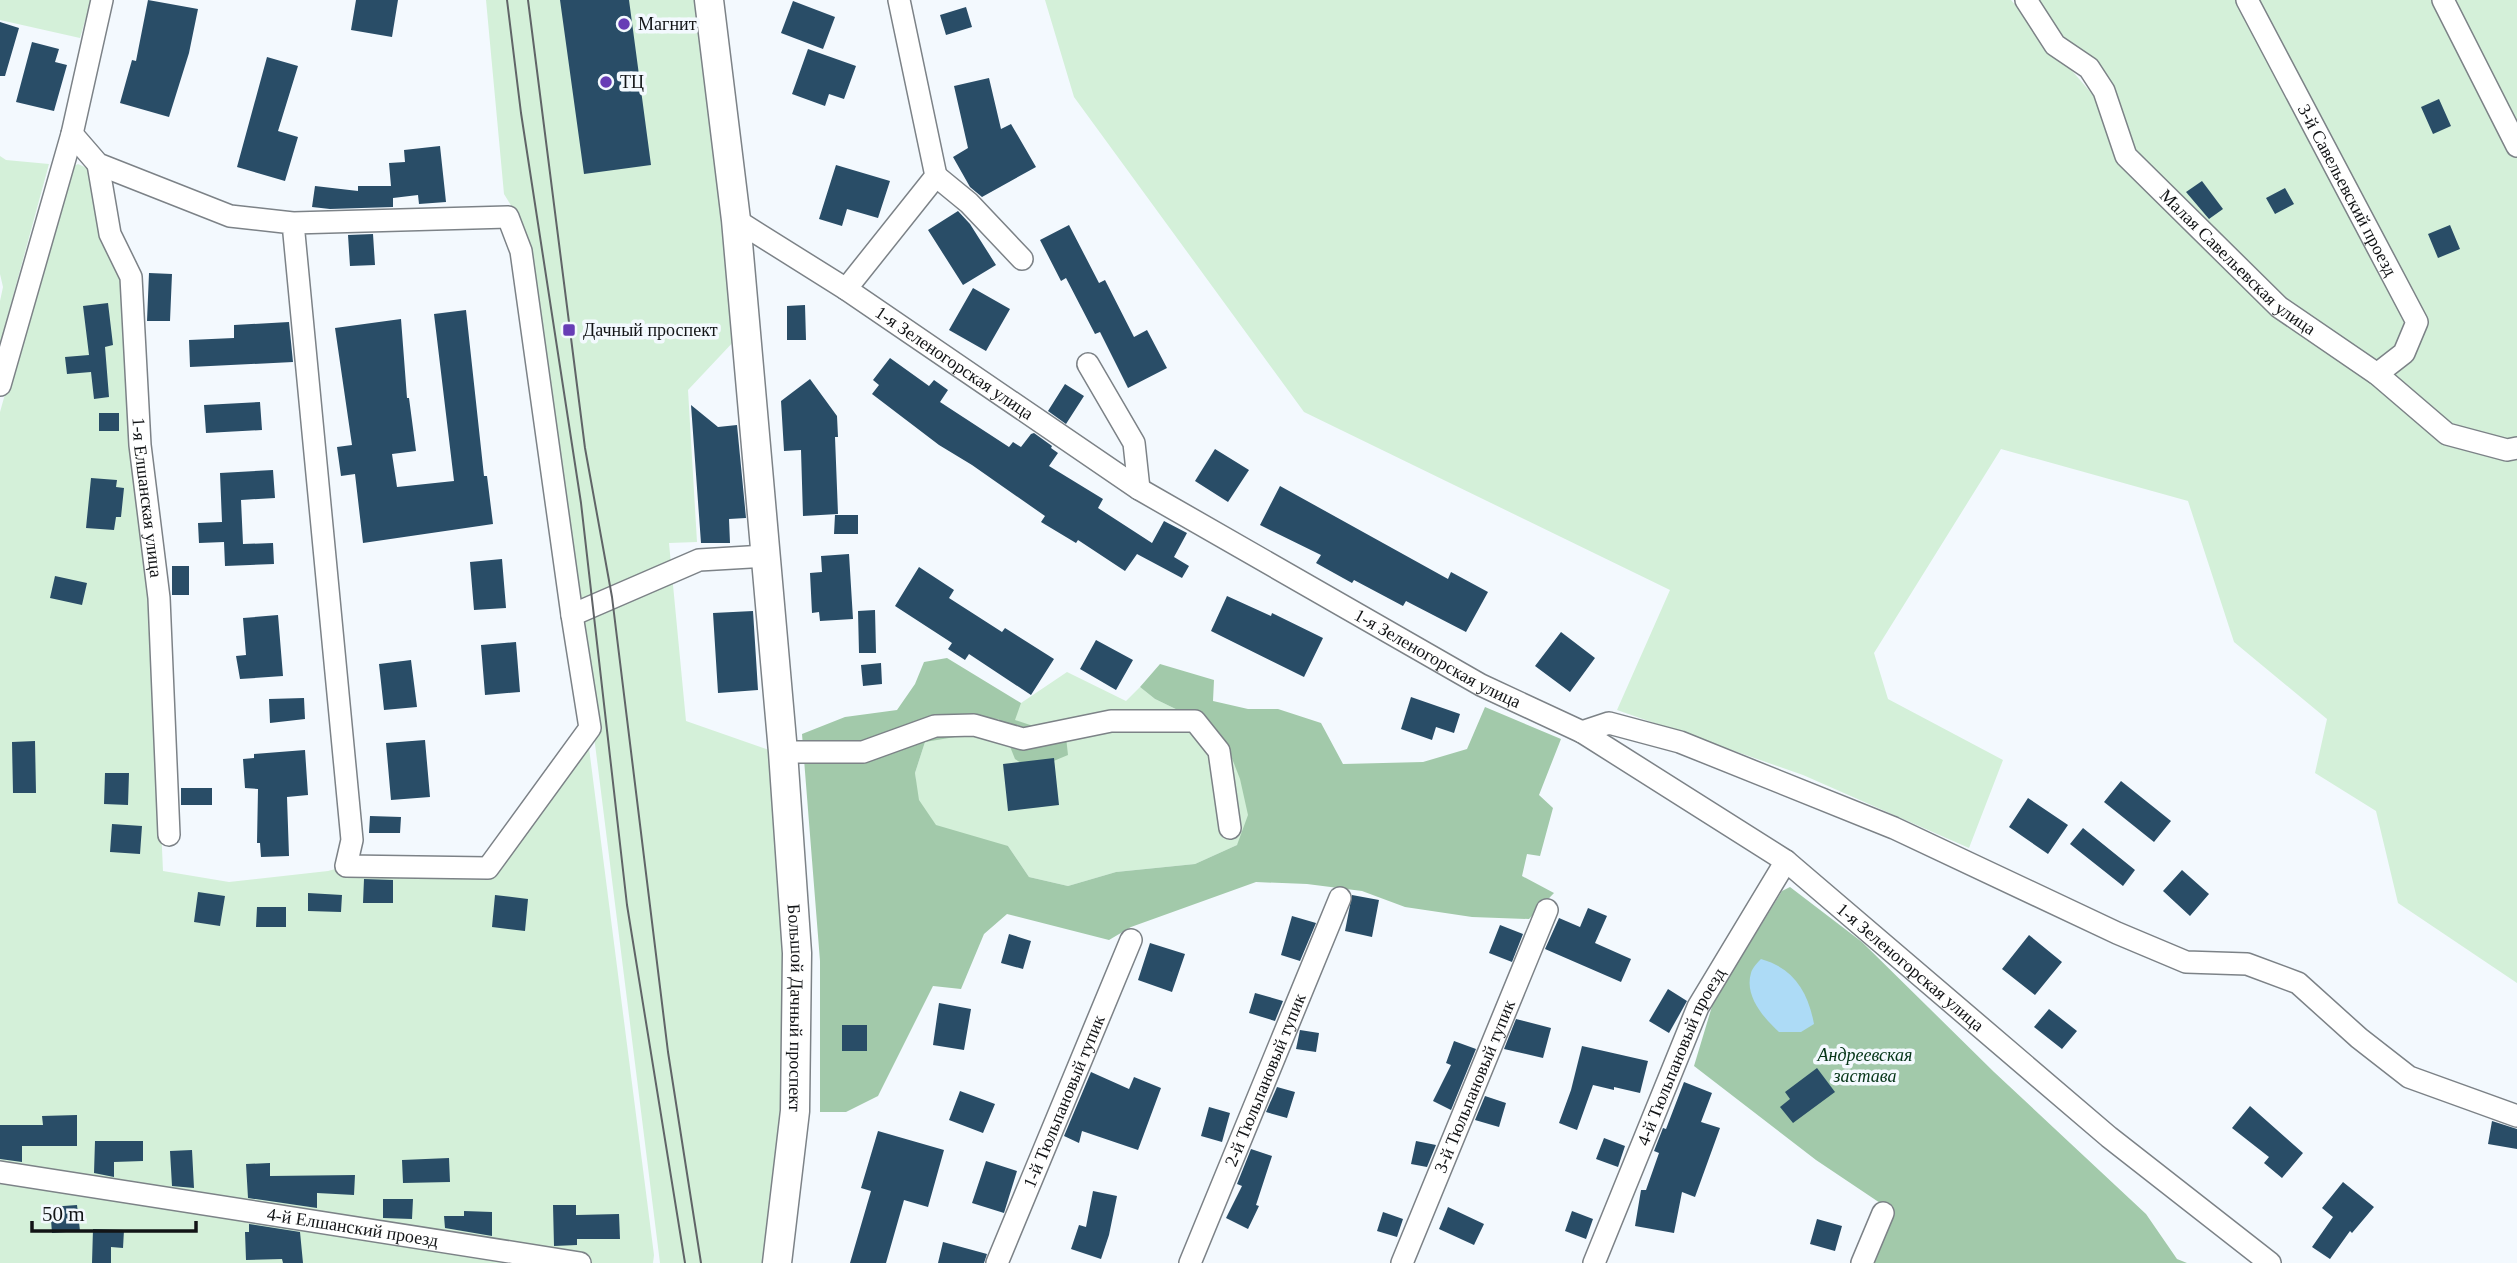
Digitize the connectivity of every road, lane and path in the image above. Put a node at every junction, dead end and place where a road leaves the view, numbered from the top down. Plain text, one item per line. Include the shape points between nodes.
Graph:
1 (102, 0) edge
2 (709, 0) edge
3 (899, 0) edge
4 (2026, 0) edge
5 (2247, 0) edge
6 (2443, 0) edge
7 (72, 134) junction
8 (2517, 146) edge
9 (98, 164) junction
10 (936, 176) junction
11 (736, 220) junction
12 (293, 223) junction
13 (1022, 259) dead end
14 (846, 289) junction
15 (1088, 364) dead end
16 (2377, 374) junction
17 (0, 385) edge
18 (2517, 449) edge
19 (1139, 489) junction
20 (766, 556) junction
21 (572, 615) junction
22 (1581, 732) junction
23 (783, 752) junction
24 (1230, 828) dead end
25 (169, 835) dead end
26 (1786, 861) junction
27 (1340, 898) dead end
28 (1547, 910) dead end
29 (1131, 940) dead end
30 (2517, 1116) edge
31 (0, 1172) edge
32 (1883, 1213) dead end
33 (580, 1263) edge
34 (777, 1263) edge
35 (997, 1263) edge
36 (1190, 1263) edge
37 (1402, 1263) edge
38 (1594, 1263) edge
39 (1862, 1263) edge
40 (2270, 1263) edge

1 - 7 street
2 - 11 main road
3 - 10 street
4 - 16 street, Малая Савельевская улица via 2055,45 2090,68 2104,91 2126,156 2279,307
5 - 16 street, 3-й Савельевский проезд via 2417,322 2404,353
6 - 8 street
7 - 9 street
7 - 17 street
9 - 12 street via 230,216
9 - 25 street, 1-я Елшанская улица via 110,234 131,277 140,445 159,598
10 - 13 street via 969,202
10 - 14 street
11 - 14 street, 1-я Зеленогорская улица
11 - 20 main road
12 - 21 street via 508,217 520,251
12 - 21 street via 352,840 346,866 488,868 590,728
14 - 19 street, 1-я Зеленогорская улица
15 - 19 street via 1134,443
16 - 18 street, Малая Савельевская улица via 2447,434
19 - 22 street, 1-я Зеленогорская улица via 1481,685
20 - 21 street via 699,560
20 - 23 main road
22 - 26 street, 1-я Зеленогорская улица
22 - 30 street via 1609,723 1680,742 1894,828 2186,962 2247,964 2298,983 2409,1077
23 - 24 street via 863,752 935,726 974,724 1023,739 1111,720 1195,721 1219,751
23 - 34 main road, Большой Дачный проспект via 797,953 796,1085
26 - 38 street, 4-й Тюльпановый проезд via 1698,1007
26 - 40 street, 1-я Зеленогорская улица via 2109,1137
27 - 36 street, 2-й Тюльпановый тупик
28 - 37 street, 3-й Тюльпановый тупик
29 - 35 street, 1-й Тюльпановый тупик
31 - 33 street, 4-й Елшанский проезд
32 - 39 street

